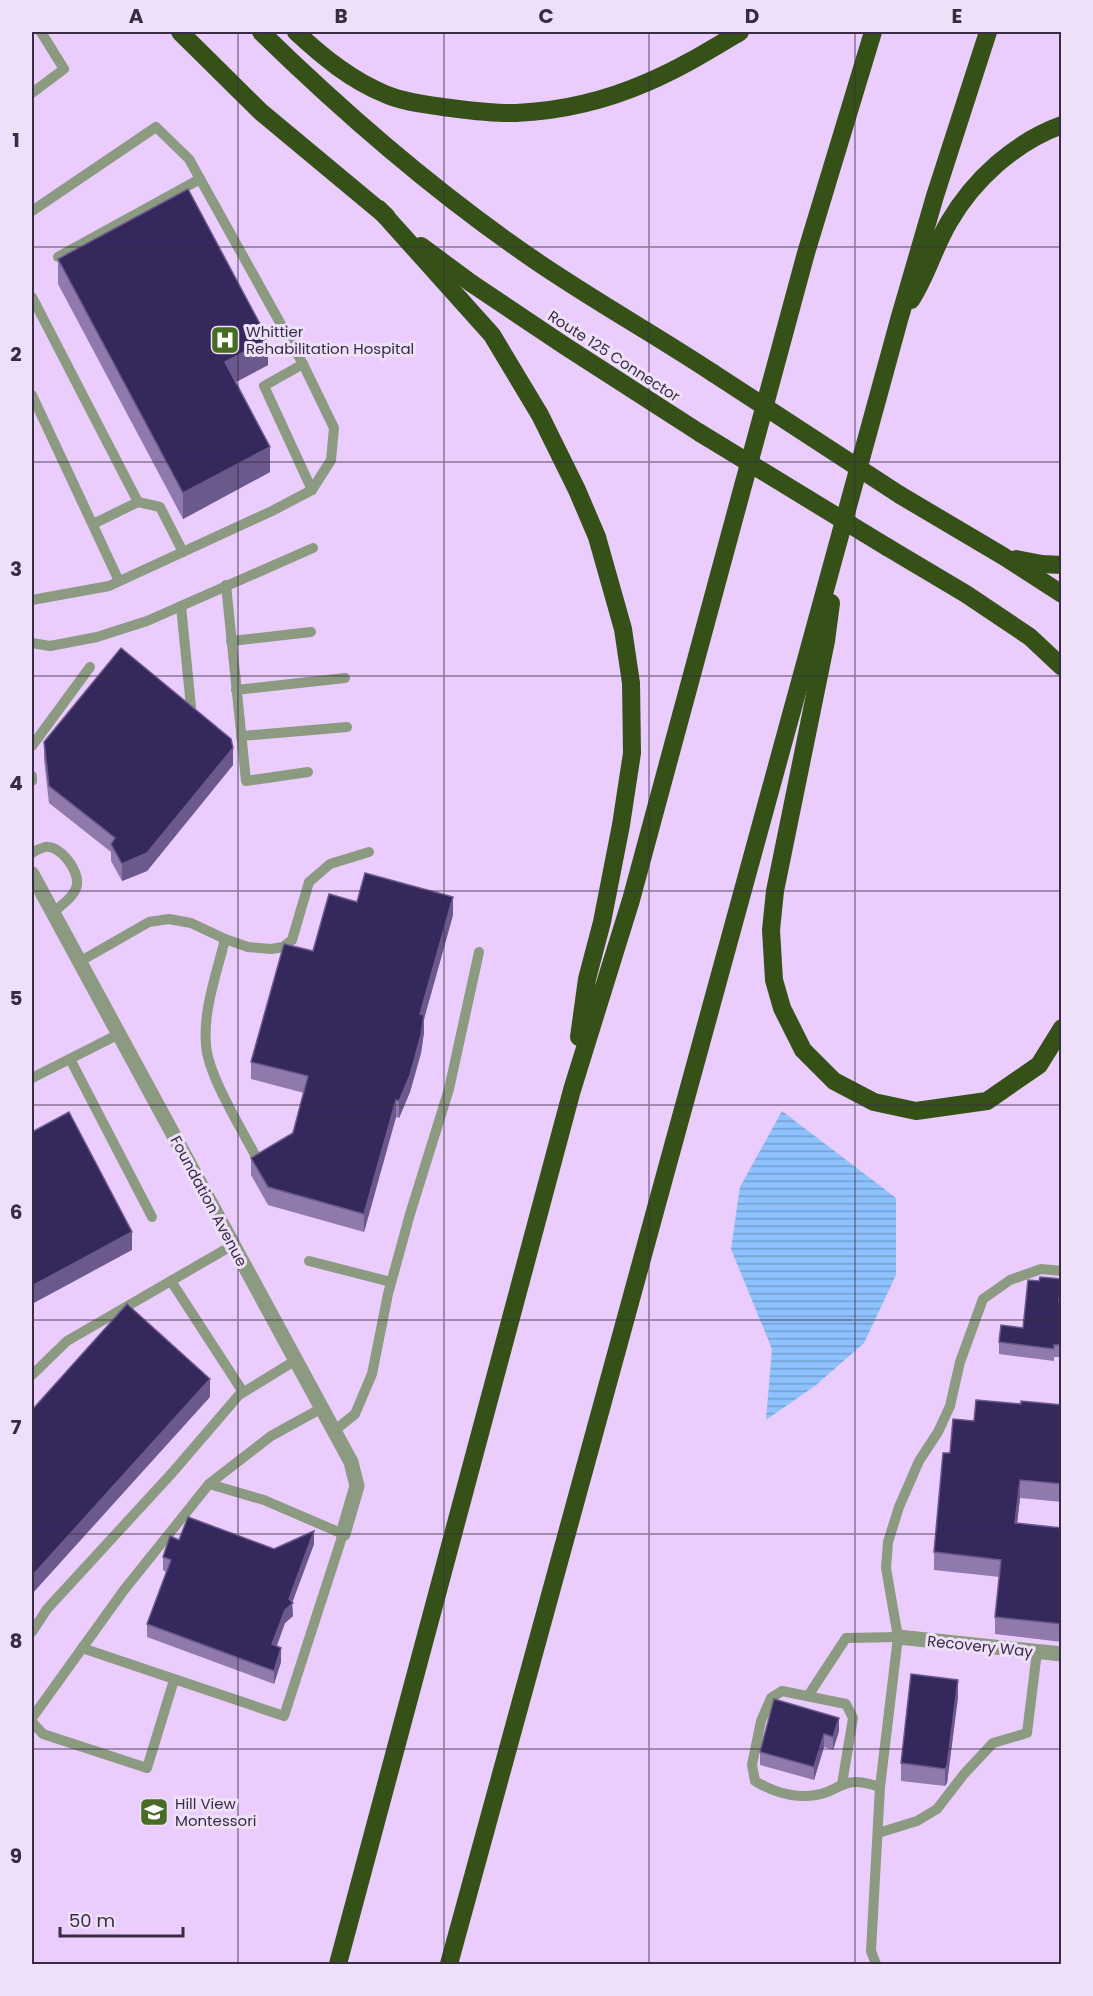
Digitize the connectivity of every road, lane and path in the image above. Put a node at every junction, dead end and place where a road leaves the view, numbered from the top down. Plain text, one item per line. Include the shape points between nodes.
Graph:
1 (41, 32) edge
2 (180, 32) edge
3 (261, 32) edge
4 (296, 32) edge
5 (740, 32) edge
6 (873, 32) edge
7 (988, 32) edge
8 (32, 93) edge
9 (1062, 125) edge
10 (200, 179) junction
11 (379, 209) junction
12 (32, 211) edge
13 (58, 257) edge
14 (32, 297) edge
15 (899, 320) junction
16 (303, 364) junction
17 (32, 395) edge
18 (312, 490) junction
19 (138, 502) junction
20 (93, 524) junction
21 (313, 548) dead end
22 (183, 552) junction
23 (1003, 556) junction
24 (832, 562) junction
25 (1062, 565) edge
26 (119, 581) junction
27 (226, 585) junction
28 (1062, 594) edge
29 (32, 600) edge
30 (181, 606) junction
31 (311, 632) dead end
32 (231, 641) junction
33 (32, 643) edge
34 (90, 667) dead end
35 (1062, 667) edge
36 (345, 678) dead end
37 (236, 690) junction
38 (191, 707) edge
39 (347, 727) dead end
40 (241, 736) junction
41 (32, 746) edge
42 (308, 772) dead end
43 (32, 776) edge
44 (32, 781) edge
45 (369, 852) dead end
46 (32, 853) edge
47 (32, 874) edge
48 (53, 913) junction
49 (225, 939) junction
50 (479, 952) dead end
51 (80, 962) junction
52 (1062, 1028) edge
53 (119, 1034) junction
54 (70, 1059) junction
55 (32, 1078) edge
56 (572, 1090) junction
57 (255, 1155) edge
58 (152, 1217) dead end
59 (233, 1245) junction
60 (309, 1261) dead end
61 (1062, 1271) edge
62 (171, 1281) junction
63 (391, 1282) junction
64 (296, 1360) junction
65 (32, 1375) edge
66 (243, 1392) junction
67 (322, 1408) junction
68 (334, 1431) junction
69 (209, 1484) junction
70 (343, 1534) junction
71 (32, 1632) edge
72 (898, 1637) junction
73 (82, 1648) junction
74 (1037, 1652) junction
75 (1062, 1654) edge
76 (174, 1680) junction
77 (808, 1696) junction
78 (32, 1720) edge
79 (842, 1784) junction
80 (880, 1787) junction
81 (878, 1833) junction
82 (338, 1965) edge
83 (449, 1965) edge
84 (876, 1965) edge

1 - 8 lane via 64,69
2 - 11 highway, Route 125 Connector via 261,112
3 - 23 highway, bridge via 435,187 534,259 900,495
4 - 5 highway via 324,58 387,95 461,110 513,113 555,110 611,96 686,64
6 - 56 highway via 806,253 631,900
7 - 15 highway
9 - 15 highway via 1029,141 996,164 968,192
10 - 12 lane via 189,159 156,127
10 - 13 lane
10 - 16 lane
11 - 35 highway, Route 125 Connector, bridge via 471,283 700,433 966,594 1030,638
11 - 56 highway via 492,334 540,415 597,537 623,629 631,683 632,753 602,922 587,980
14 - 19 lane
15 - 24 highway
16 - 18 lane via 334,428 331,460
16 - 18 lane via 264,386
17 - 20 lane
18 - 22 lane
19 - 20 lane
19 - 22 lane via 160,507
20 - 26 lane
21 - 27 lane
22 - 26 lane
23 - 25 highway
23 - 28 highway
24 - 52 highway via 826,641 775,891 774,980 782,1008 803,1050 834,1081 874,1102 916,1111 987,1101 1039,1065
24 - 83 highway
26 - 29 lane
27 - 30 lane
27 - 32 lane
30 - 33 lane via 97,637 50,646
30 - 38 lane
31 - 32 lane
32 - 37 lane
34 - 41 lane
36 - 37 lane
37 - 40 lane
39 - 40 lane
40 - 42 lane via 246,781
43 - 44 lane
45 - 49 lane via 330,864 309,882 292,940 283,947 248,946
46 - 48 lane via 45,847 55,849 77,877 74,893
47 - 48 street, Foundation Avenue
48 - 51 street, Foundation Avenue
49 - 51 lane via 169,919 149,922
49 - 57 lane via 207,1010 206,1044 210,1067
50 - 63 lane via 449,1089
51 - 53 street, Foundation Avenue
53 - 54 lane
53 - 59 street, Foundation Avenue
54 - 55 lane
54 - 58 lane
56 - 82 highway
59 - 62 lane
59 - 64 street, Foundation Avenue
60 - 63 lane
61 - 72 lane via 1041,1269 1010,1280 983,1299 960,1362 950,1406 939,1432 919,1461 888,1542 886,1568
62 - 65 lane via 67,1341
62 - 66 lane
63 - 68 lane via 372,1374 355,1414
64 - 66 lane
64 - 67 street, Foundation Avenue
66 - 71 lane via 47,1609
67 - 68 street, Foundation Avenue
67 - 69 lane via 271,1436
68 - 70 street, Foundation Avenue via 351,1462 357,1486
69 - 70 lane via 264,1500
69 - 73 lane
70 - 76 lane via 284,1716
72 - 74 street, Recovery Way
72 - 77 lane via 846,1638
72 - 80 lane
73 - 76 lane
73 - 78 lane
74 - 75 street, Recovery Way
74 - 81 lane via 1027,1733 993,1743 937,1809 917,1821
76 - 78 lane via 147,1768 43,1734
77 - 79 lane via 846,1704 853,1718
77 - 79 lane via 782,1691 771,1698 761,1721 752,1765 755,1781 765,1788 810,1797
79 - 80 lane via 856,1782
80 - 81 lane
81 - 84 lane via 871,1951

